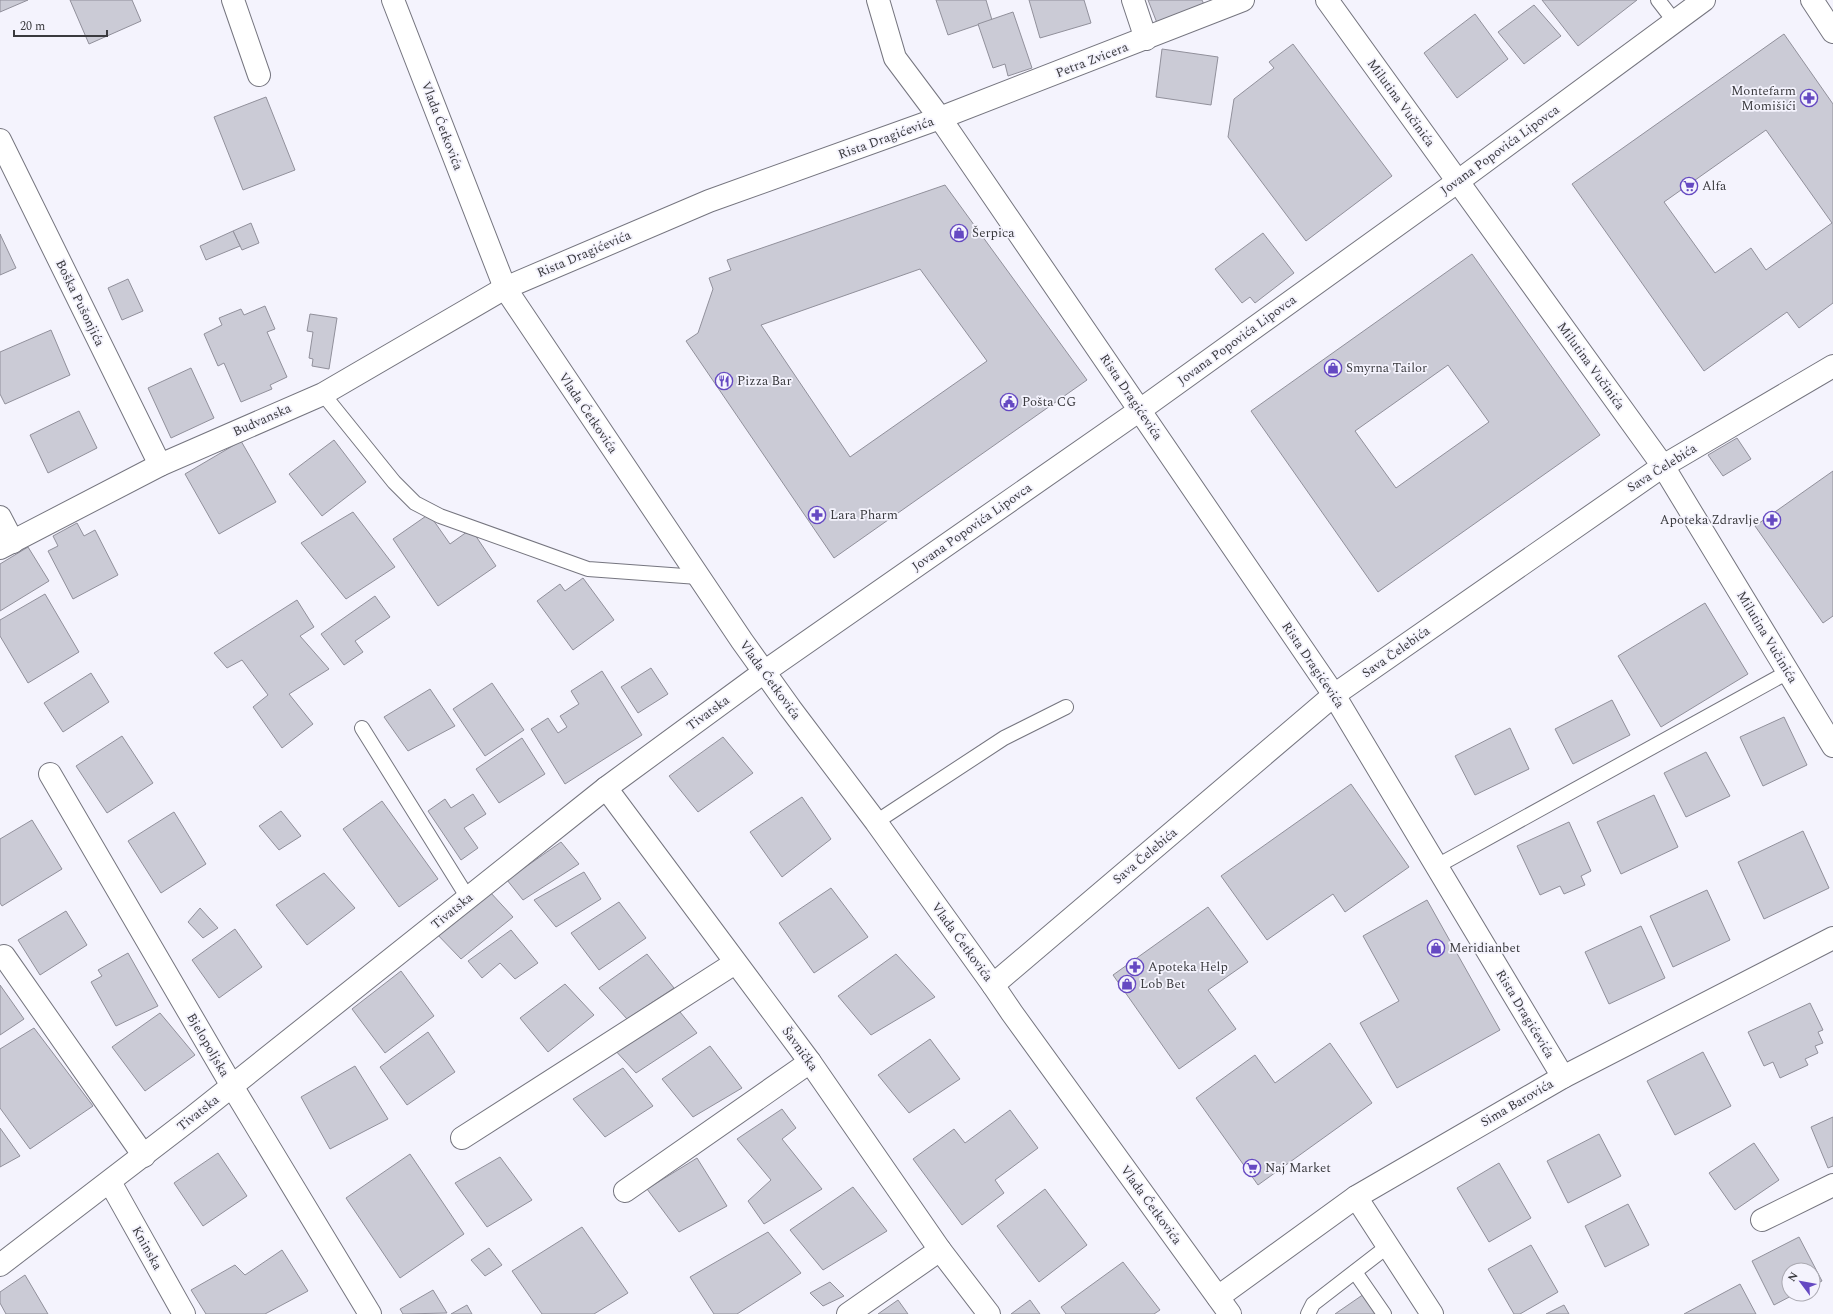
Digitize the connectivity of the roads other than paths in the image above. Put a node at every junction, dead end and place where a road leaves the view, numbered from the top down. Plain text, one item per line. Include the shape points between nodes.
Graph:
1 (233, 0) edge
2 (393, 0) edge
3 (878, 0) edge
4 (1133, 0) edge
5 (1244, 0) edge
6 (1327, 0) edge
7 (1658, 0) edge
8 (1704, 0) edge
9 (1812, 0) edge
10 (1675, 22) junction
11 (1833, 32) edge
12 (1146, 39) junction
13 (259, 75) dead end
14 (940, 118) junction
15 (0, 140) edge
16 (1457, 182) junction
17 (505, 288) junction
18 (1833, 366) edge
19 (322, 394) junction
20 (1140, 410) junction
21 (160, 465) junction
22 (1663, 466) junction
23 (0, 517) edge
24 (7, 545) edge
25 (698, 577) junction
26 (764, 672) junction
27 (1788, 672) junction
28 (1334, 695) junction
29 (1066, 707) dead end
30 (362, 728) dead end
31 (1833, 746) edge
32 (50, 774) dead end
33 (606, 788) junction
34 (876, 822) junction
35 (1436, 866) junction
36 (468, 898) junction
37 (1833, 938) edge
38 (4, 956) dead end
39 (735, 963) junction
40 (993, 985) junction
41 (810, 1062) junction
42 (1563, 1077) junction
43 (232, 1086) junction
44 (462, 1138) dead end
45 (144, 1156) junction
46 (110, 1182) junction
47 (1833, 1185) edge
48 (625, 1191) dead end
49 (1356, 1198) junction
50 (1762, 1220) dead end
51 (1388, 1246) junction
52 (940, 1250) junction
53 (0, 1265) edge
54 (1355, 1272) junction
55 (1224, 1305) edge
56 (184, 1314) edge
57 (370, 1314) edge
58 (848, 1314) edge
59 (989, 1314) edge
60 (1308, 1314) edge
61 (1384, 1314) edge
62 (1432, 1314) edge

1 - 13 street
2 - 17 street, Vlada Ćetkovića
3 - 14 street via 895,58
4 - 12 street
5 - 12 street, Petra Zvicera
6 - 16 street, Milutina Vučinića
7 - 10 lane
8 - 10 street, Jovana Popovića Lipovca
9 - 11 street
10 - 16 street, Jovana Popovića Lipovca
12 - 14 street, Petra Zvicera
14 - 17 street, Rista Dragićevića via 709,201
14 - 20 street, Rista Dragićevića
15 - 21 street, Boška Pušonjića
16 - 20 street, Jovana Popovića Lipovca
16 - 22 street, Milutina Vučinića
17 - 19 street, Budvanska
17 - 25 street, Vlada Ćetkovića
18 - 22 street, Sava Čelebića
19 - 21 street, Budvanska
19 - 25 lane via 394,482 415,503 440,516 588,569
20 - 26 street, Jovana Popovića Lipovca
20 - 28 street, Rista Dragićevića
21 - 24 street, Budvanska
22 - 27 street, Milutina Vučinića
22 - 28 street, Sava Čelebića
23 - 24 street, Budvanska
25 - 26 street, Vlada Ćetkovića
26 - 33 street, Tivatska
26 - 34 street, Vlada Ćetkovića
27 - 31 street, Milutina Vučinića
27 - 35 lane
28 - 35 street, Rista Dragićevića
28 - 40 street, Sava Čelebića
29 - 34 lane via 1004,738
30 - 36 lane
32 - 43 street, Bjelopoljska
33 - 36 street, Tivatska
33 - 39 street, Šavnička
34 - 40 street, Vlada Ćetkovića
35 - 42 street, Rista Dragićevića
36 - 43 street, Tivatska
37 - 42 street, Sima Barovića
38 - 45 street
39 - 41 street, Šavnička
39 - 44 street
40 - 55 street, Vlada Ćetkovića
41 - 48 street
41 - 52 street, Šavnička
42 - 49 street, Sima Barovića
43 - 45 street, Tivatska
43 - 57 street, Bjelopoljska
45 - 46 street, Tivatska
46 - 53 street, Tivatska
46 - 56 street, Kninska
47 - 50 street
49 - 51 street
49 - 55 street, Sima Barovića
51 - 54 lane
51 - 62 street
52 - 58 street
52 - 59 street, Šavnička
54 - 60 lane via 1313,1304
54 - 61 lane

